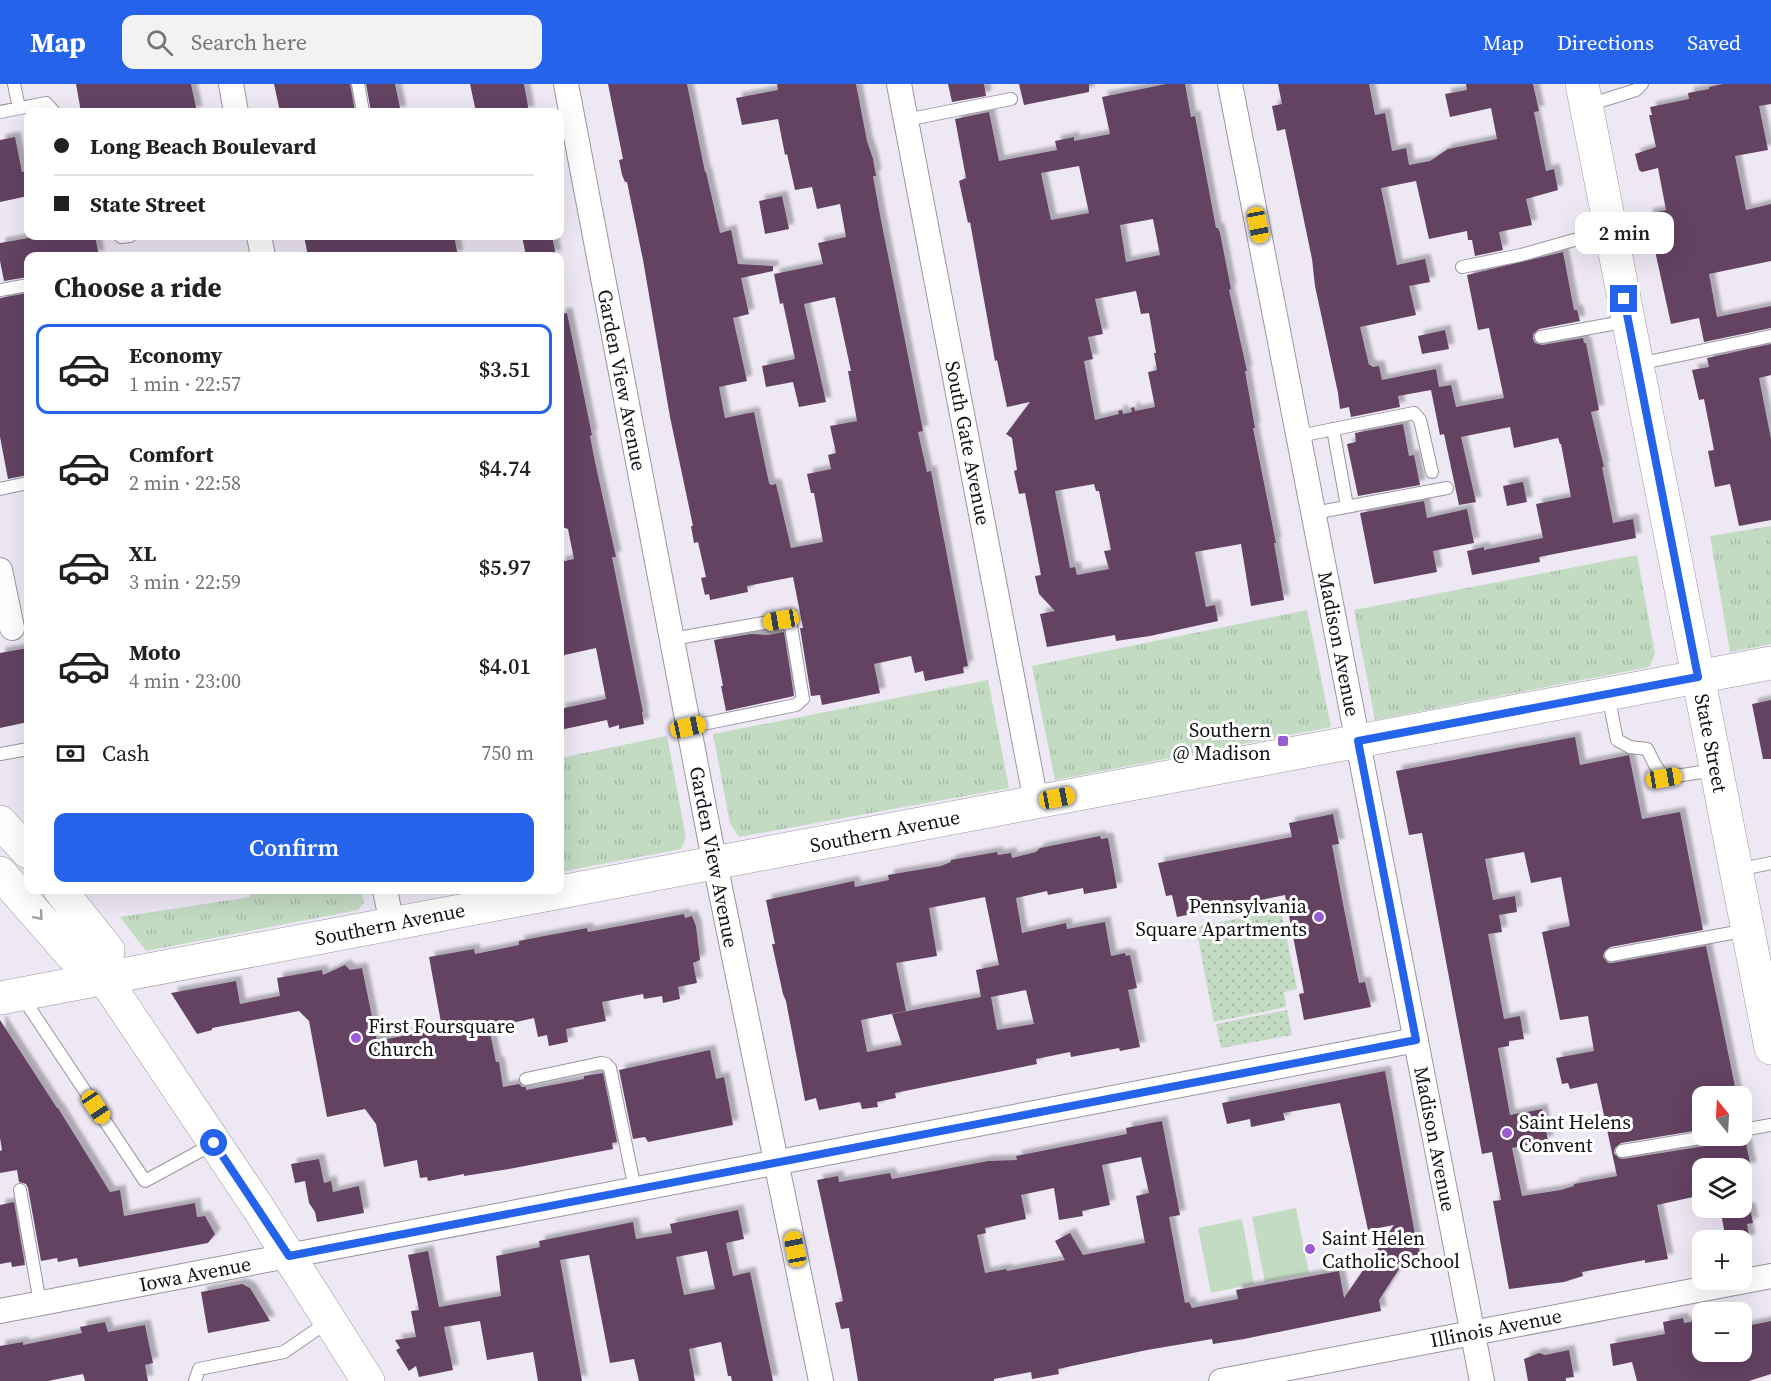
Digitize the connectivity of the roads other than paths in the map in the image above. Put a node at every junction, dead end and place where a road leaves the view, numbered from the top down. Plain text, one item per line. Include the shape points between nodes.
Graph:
1 (14, 84) edge
2 (231, 84) edge
3 (358, 84) edge
4 (566, 84) edge
5 (899, 84) edge
6 (1230, 84) edge
7 (1642, 84) edge
8 (1584, 94) edge
9 (1011, 99) dead end
10 (19, 108) junction
11 (50, 108) edge
12 (235, 108) edge
13 (362, 108) edge
14 (0, 112) edge
15 (906, 120) junction
16 (1612, 234) junction
17 (1462, 267) dead end
18 (24, 286) edge
19 (0, 290) edge
20 (1629, 321) junction
21 (1771, 336) edge
22 (1541, 337) dead end
23 (1637, 364) junction
24 (1333, 429) junction
25 (1299, 436) junction
26 (1432, 472) dead end
27 (24, 484) edge
28 (1447, 488) dead end
29 (0, 489) edge
30 (1347, 506) junction
31 (1314, 513) junction
32 (0, 572) edge
33 (14, 628) edge
34 (672, 639) junction
35 (1771, 663) edge
36 (1698, 677) junction
37 (1608, 694) junction
38 (688, 727) junction
39 (1358, 741) junction
40 (24, 750) edge
41 (0, 754) edge
42 (1717, 770) junction
43 (1036, 802) junction
44 (0, 822) edge
45 (24, 848) edge
46 (715, 863) junction
47 (1771, 864) edge
48 (1736, 870) junction
49 (0, 873) edge
50 (564, 892) edge
51 (63, 894) edge
52 (386, 894) edge
53 (551, 894) edge
54 (392, 924) junction
55 (1748, 930) junction
56 (1611, 955) dead end
57 (104, 978) junction
58 (10, 996) edge
59 (1416, 1040) junction
60 (1771, 1048) edge
61 (526, 1079) dead end
62 (1771, 1125) edge
63 (1752, 1128) edge
64 (1692, 1139) edge
65 (214, 1143) junction
66 (1622, 1151) dead end
67 (777, 1161) junction
68 (635, 1189) junction
69 (20, 1190) dead end
70 (289, 1256) junction
71 (1771, 1276) edge
72 (40, 1303) junction
73 (0, 1311) edge
74 (330, 1320) junction
75 (1473, 1332) junction
76 (195, 1381) edge
77 (368, 1381) edge
78 (821, 1381) edge
79 (1221, 1381) edge
80 (1482, 1381) edge

1 - 10 lane
2 - 12 street
3 - 13 lane
4 - 34 street, Garden View Avenue
5 - 15 street, South Gate Avenue
6 - 25 street, Madison Avenue
7 - 8 lane via 1636,90
8 - 16 street, State Street
9 - 15 lane
10 - 11 lane via 46,103
10 - 14 lane
15 - 43 street, South Gate Avenue
16 - 17 lane
16 - 20 street, State Street
18 - 19 lane
20 - 22 lane
20 - 23 street, State Street
21 - 23 lane
23 - 36 street, State Street
24 - 25 lane
24 - 26 lane via 1414,413 1420,420
24 - 30 lane
25 - 31 street, Madison Avenue
27 - 29 lane
28 - 30 lane
30 - 31 lane
31 - 39 street, Madison Avenue
32 - 33 street
34 - 38 street, Garden View Avenue
34 - 38 lane via 781,620 791,626 803,699 796,705
35 - 36 street, Southern Avenue
36 - 37 street, Southern Avenue
36 - 42 street, State Street
37 - 39 street, Southern Avenue
37 - 42 lane via 1617,740 1647,749 1664,778
38 - 46 street, Garden View Avenue
39 - 43 street, Southern Avenue
39 - 59 street, Madison Avenue
40 - 41 lane
42 - 48 street, State Street
43 - 46 street, Southern Avenue
44 - 45 street
46 - 50 street, Southern Avenue
46 - 67 street, Garden View Avenue
47 - 48 lane
48 - 55 street, State Street
49 -> 57 street via 72,955
51 - 57 street via 108,951
52 - 54 street
53 - 54 street, Southern Avenue
54 - 57 street, Southern Avenue
55 - 56 lane
55 - 60 street, State Street
57 - 58 street, Southern Avenue
57 - 65 street
58 - 65 lane via 145,1181
59 - 67 street, Iowa Avenue
59 - 75 street, Madison Avenue
61 - 68 lane via 601,1063 610,1068
62 - 63 lane
64 - 66 lane
65 - 70 street
67 - 68 street, Iowa Avenue
67 - 78 street, Garden View Avenue
68 - 70 street, Iowa Avenue
69 - 72 lane
70 - 72 street, Iowa Avenue
70 - 74 street
71 - 75 street, Illinois Avenue
72 - 73 street, Iowa Avenue
74 - 76 lane via 284,1352 199,1370
74 - 77 street
75 - 79 street, Illinois Avenue
75 - 80 street, Madison Avenue

